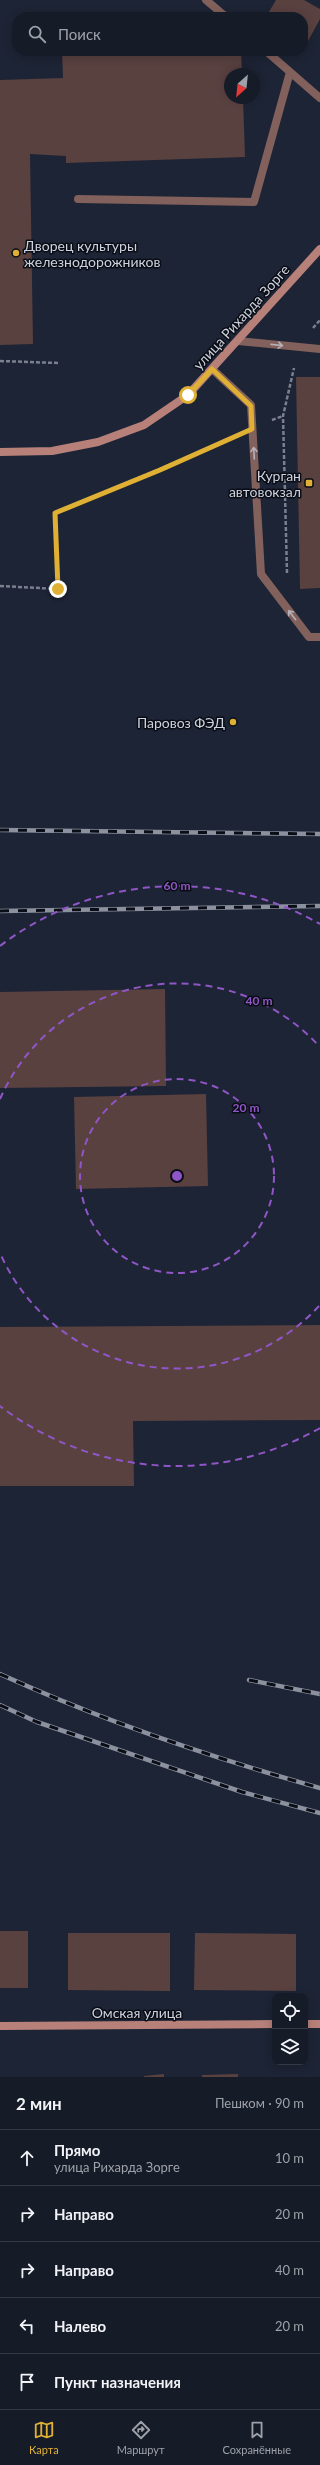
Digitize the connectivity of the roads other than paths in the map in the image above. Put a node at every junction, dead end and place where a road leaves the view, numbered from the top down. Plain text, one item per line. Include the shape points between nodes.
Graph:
1 (206, 0) edge
2 (220, 12) edge
3 (272, 56) edge
4 (290, 72) junction
5 (320, 98) edge
6 (78, 199) dead end
7 (320, 249) edge
8 (238, 341) junction
9 (320, 349) edge
10 (212, 369) junction
11 (0, 452) edge
12 (320, 637) edge
13 (272, 2024) edge
14 (308, 2024) edge
15 (320, 2024) edge
16 (0, 2026) edge

1 - 2 lane
3 - 4 lane
4 - 5 lane
4 - 6 lane via 254,202
7 - 8 main road, улица Рихарда Зорге
8 -> 9 lane
8 - 10 main road, улица Рихарда Зорге
10 - 11 main road, улица Рихарда Зорге via 188,395 144,425 98,442 52,451
12 -> 10 lane via 309,637 261,574 251,406
13 - 16 main road, Омская улица
14 - 15 main road

